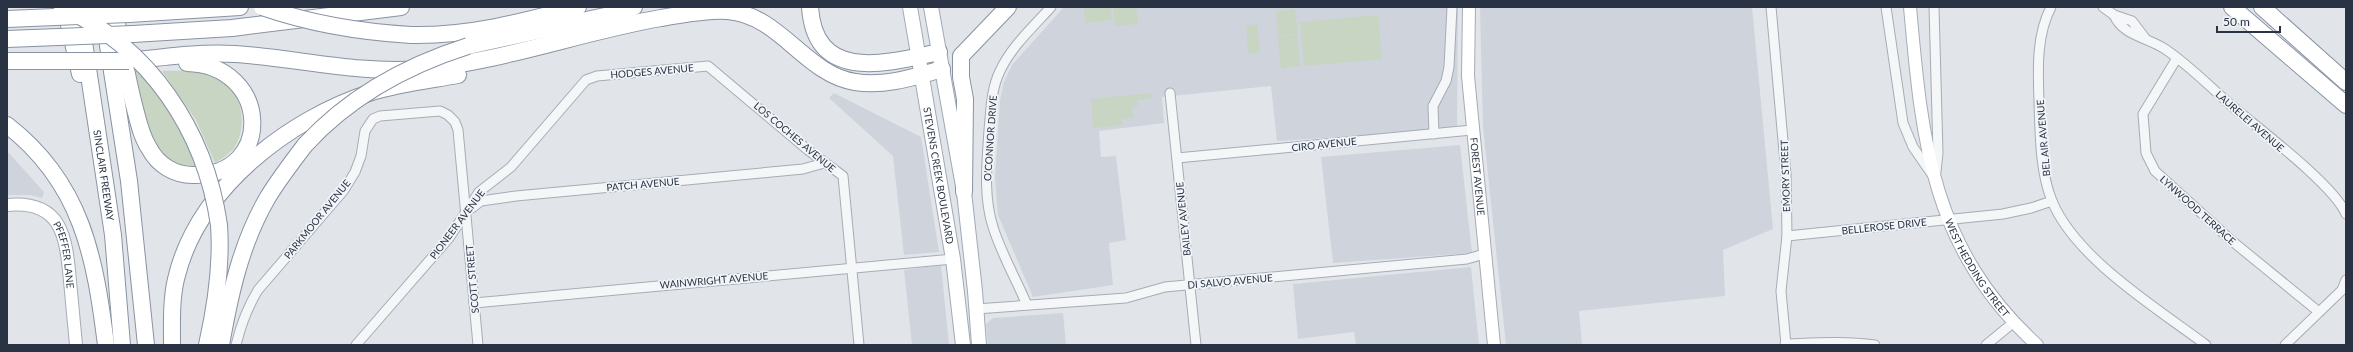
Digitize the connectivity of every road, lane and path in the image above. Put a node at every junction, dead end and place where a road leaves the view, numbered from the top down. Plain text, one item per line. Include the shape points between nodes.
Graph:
1 (90, 7) edge
2 (102, 7) edge
3 (114, 7) edge
4 (240, 7) edge
5 (262, 7) edge
6 (400, 7) edge
7 (578, 7) edge
8 (634, 7) edge
9 (810, 7) edge
10 (910, 7) edge
11 (931, 7) edge
12 (1008, 7) edge
13 (1051, 7) edge
14 (1452, 7) edge
15 (1469, 7) edge
16 (1771, 7) edge
17 (1886, 7) edge
18 (1910, 7) edge
19 (1934, 7) edge
20 (2052, 7) edge
21 (2103, 7) edge
22 (2232, 7) edge
23 (2262, 7) edge
24 (67, 11) edge
25 (681, 15) junction
26 (7, 19) edge
27 (7, 39) edge
28 (939, 52) junction
29 (919, 56) junction
30 (2177, 58) junction
31 (7, 61) edge
32 (129, 61) junction
33 (708, 66) joint
34 (942, 69) junction
35 (923, 74) junction
36 (597, 76) joint
37 (2346, 82) edge
38 (1170, 93) dead end
39 (2346, 105) edge
40 (431, 111) joint
41 (7, 125) edge
42 (1472, 130) junction
43 (1434, 134) junction
44 (1177, 158) junction
45 (824, 163) junction
46 (1935, 180) junction
47 (964, 192) junction
48 (2052, 201) junction
49 (7, 205) edge
50 (466, 212) junction
51 (2346, 214) edge
52 (1948, 220) junction
53 (1786, 236) junction
54 (1484, 254) junction
55 (953, 259) junction
56 (852, 267) junction
57 (956, 278) junction
58 (2346, 280) edge
59 (1190, 284) junction
60 (474, 303) junction
61 (1027, 305) junction
62 (976, 309) junction
63 (2319, 312) junction
64 (2014, 322) junction
65 (76, 345) edge
66 (106, 345) edge
67 (122, 345) edge
68 (146, 345) edge
69 (172, 345) edge
70 (207, 345) edge
71 (221, 345) edge
72 (236, 345) edge
73 (356, 345) edge
74 (478, 345) edge
75 (859, 345) edge
76 (963, 345) edge
77 (979, 345) edge
78 (1196, 345) edge
79 (1494, 345) edge
80 (1786, 345) edge
81 (1876, 345) edge
82 (1986, 345) edge
83 (2037, 345) edge
84 (2206, 345) edge
85 (2285, 345) edge

1 - 24 highway
2 - 68 highway via 122,126
3 - 32 highway via 138,121 148,148 156,158 174,172 196,176 225,169 242,155 251,134 252,113 244,94 230,76 221,70 197,63
4 - 24 highway, bridge via 129,14
5 - 7 highway, bridge via 341,28 418,35 484,30
6 - 27 highway, bridge via 232,28
8 - 71 highway, bridge via 614,14 468,46 421,63 370,90 328,121 305,145 277,182 254,224 233,283
9 - 29 highway via 812,24 820,41 827,50 839,58 864,64 878,64
10 - 29 main road, STEVENS CREEK BOULEVARD
11 - 28 main road, STEVENS CREEK BOULEVARD
12 - 47 highway via 961,56 965,99
13 - 61 street, O’CONNOR DRIVE via 1003,65 996,81 990,115 986,181 988,204 993,227
14 - 43 street via 1449,68 1446,81 1433,106
15 - 42 main road, FOREST AVENUE via 1468,76
16 - 53 street, EMORY STREET via 1786,174
17 - 46 street, WEST HEDDING STREET via 1902,123 1913,147
18 - 46 main road, WEST HEDDING STREET via 1921,115
19 - 46 street, WEST HEDDING STREET via 1938,152
20 - 48 street, BEL AIR AVENUE via 2041,35 2038,65 2040,124 2046,177
21 - 30 street, LAURELEI AVENUE via 2114,15 2132,21 2145,38
22 - 39 highway
23 - 37 highway
24 - 26 highway
24 - 67 highway, SINCLAIR FREEWAY via 81,78 93,93 113,235
24 - 70 highway, bridge via 121,45 149,71 189,126 200,152 212,186 219,225 218,289
25 - 32 highway via 638,22 492,57 422,69 374,70 233,54 178,55
25 - 35 highway via 728,11 749,16 776,31 817,65 843,80 873,84 909,79
25 - 69 highway via 512,64 373,92 341,104 290,131 254,158 201,217 187,245 176,279
28 - 29 highway
28 - 34 main road, STEVENS CREEK BOULEVARD
29 - 35 main road, STEVENS CREEK BOULEVARD
30 - 51 street, LAURELEI AVENUE via 2313,175 2343,207
30 - 63 street, LYNWOOD TERRACE via 2143,114 2146,153 2155,171 2232,241
31 - 32 highway, bridge
33 - 36 street, HODGES AVENUE
33 - 45 street, LOS COCHES AVENUE
34 - 35 highway
34 - 47 main road, STEVENS CREEK BOULEVARD
35 - 55 main road, STEVENS CREEK BOULEVARD
36 - 50 street, PIONEER AVENUE via 586,80 512,167 479,192
38 - 44 street, BAILEY AVENUE
40 - 50 street, SCOTT STREET via 448,115 458,130
40 - 72 street, PARKMOOR AVENUE via 380,116 368,124 361,156 348,184 258,290 248,305
41 - 66 highway via 33,148 49,167 75,210 96,270
42 - 43 street, CIRO AVENUE
42 - 54 main road, FOREST AVENUE
43 - 44 street, CIRO AVENUE
44 - 59 street, BAILEY AVENUE
45 - 50 street, PATCH AVENUE via 803,169 488,200 481,201
45 - 56 street, LOS COCHES AVENUE via 843,176
46 - 52 main road, WEST HEDDING STREET
47 - 62 main road, STEVENS CREEK BOULEVARD
48 - 52 street, BELLEROSE DRIVE via 2003,214
48 - 84 street, BEL AIR AVENUE via 2064,223 2108,271
49 - 65 main road, PFEFFER LANE via 27,204 42,208 62,230 68,250
50 - 60 street, SCOTT STREET
50 - 73 street, PIONEER AVENUE via 449,238
52 - 53 street, BELLEROSE DRIVE
52 - 64 main road, WEST HEDDING STREET via 1968,259
53 - 80 street, EMORY STREET via 1781,291
54 - 59 street, DI SALVO AVENUE via 1467,259
54 - 79 main road, FOREST AVENUE
55 - 56 street, WAINWRIGHT AVENUE
55 - 57 main road, STEVENS CREEK BOULEVARD
56 - 60 street, WAINWRIGHT AVENUE
56 - 75 street, LOS COCHES AVENUE
57 - 62 main road
57 - 76 main road, STEVENS CREEK BOULEVARD
58 - 63 street via 2342,290
59 - 61 street, DI SALVO AVENUE via 1165,287 1126,298
59 - 78 street, BAILEY AVENUE
60 - 74 street, SCOTT STREET
61 - 62 street, DI SALVO AVENUE
62 - 77 main road, STEVENS CREEK BOULEVARD
63 - 85 street
64 - 82 street
64 - 83 main road, WEST HEDDING STREET
80 - 81 street via 1828,342

